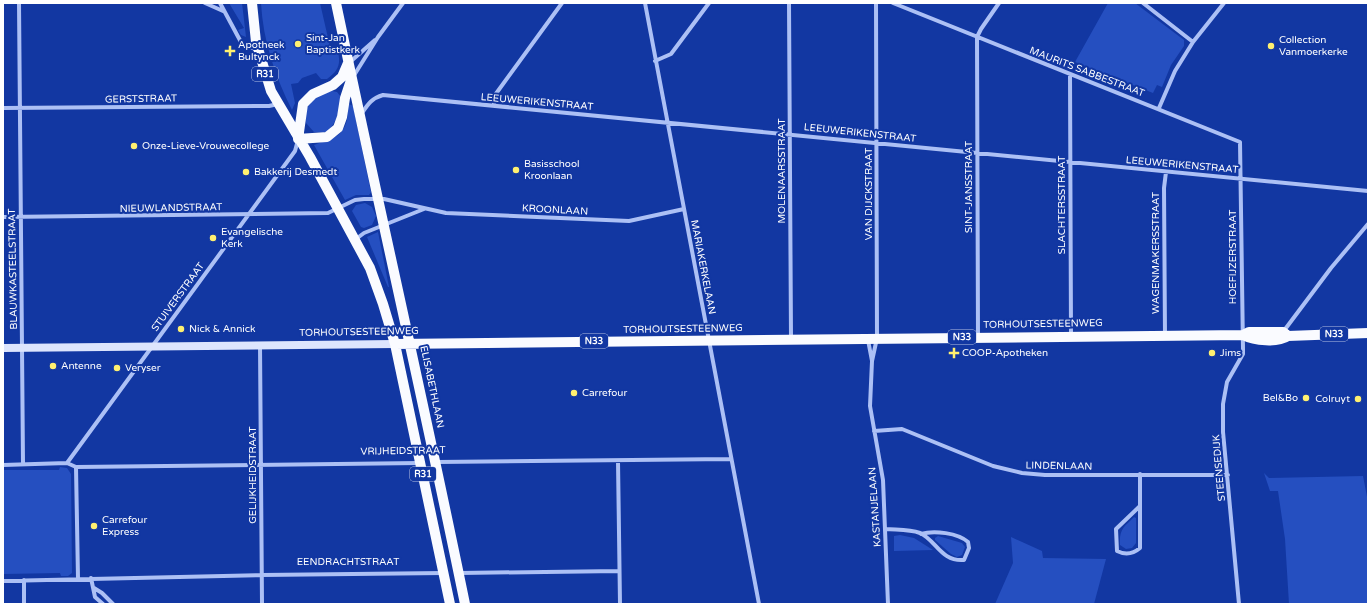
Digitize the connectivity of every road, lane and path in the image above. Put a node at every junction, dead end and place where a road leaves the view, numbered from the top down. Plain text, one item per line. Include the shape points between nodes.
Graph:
1 (19, 3) edge
2 (205, 3) edge
3 (220, 3) edge
4 (252, 3) edge
5 (336, 3) edge
6 (403, 3) edge
7 (562, 3) edge
8 (645, 3) edge
9 (709, 3) edge
10 (789, 3) edge
11 (876, 3) edge
12 (893, 3) edge
13 (998, 3) edge
14 (1143, 3) edge
15 (1224, 3) edge
16 (223, 11) junction
17 (378, 37) junction
18 (977, 37) junction
19 (1193, 42) junction
20 (258, 50) junction
21 (655, 62) junction
22 (348, 63) junction
23 (1070, 74) junction
24 (352, 79) junction
25 (278, 104) junction
26 (494, 106) junction
27 (3, 108) edge
28 (19, 108) junction
29 (1159, 108) junction
30 (359, 117) junction
31 (667, 122) junction
32 (790, 134) junction
33 (298, 139) junction
34 (876, 143) junction
35 (977, 153) junction
36 (1070, 163) junction
37 (1166, 172) junction
38 (1241, 179) junction
39 (1368, 192) edge
40 (378, 199) junction
41 (338, 209) junction
42 (425, 209) junction
43 (684, 209) junction
44 (248, 215) junction
45 (3, 217) edge
46 (20, 217) junction
47 (1368, 224) edge
48 (384, 227) junction
49 (355, 240) junction
50 (1368, 333) edge
51 (1165, 335) junction
52 (1243, 335) junction
53 (1071, 336) junction
54 (1285, 336) junction
55 (978, 337) junction
56 (872, 338) junction
57 (791, 339) junction
58 (709, 340) junction
59 (395, 344) junction
60 (411, 344) junction
61 (260, 345) junction
62 (150, 347) junction
63 (3, 348) edge
64 (22, 348) junction
65 (872, 361) junction
66 (874, 431) junction
67 (730, 459) junction
68 (618, 461) junction
69 (435, 462) junction
70 (23, 463) junction
71 (67, 463) junction
72 (420, 463) junction
73 (261, 464) junction
74 (3, 465) edge
75 (76, 467) junction
76 (1140, 474) junction
77 (1228, 475) junction
78 (1140, 506) junction
79 (886, 530) junction
80 (921, 534) junction
81 (619, 571) junction
82 (444, 573) junction
83 (459, 573) junction
84 (262, 575) junction
85 (78, 578) junction
86 (91, 578) junction
87 (3, 580) edge
88 (24, 580) junction
89 (94, 588) junction
90 (24, 604) edge
91 (103, 604) edge
92 (113, 604) edge
93 (262, 604) edge
94 (450, 604) edge
95 (465, 604) edge
96 (620, 604) edge
97 (759, 604) edge
98 (888, 604) edge
99 (1240, 604) edge

1 - 28 street, BLAUWKASTEELSTRAAT
2 - 16 street
3 - 16 street
4 - 20 main road, R31
5 - 22 main road, ELISABETHLAAN / R31
6 - 17 street
7 - 26 street via 494,95
8 - 21 street, MARIAKERKELAAN
9 - 21 street via 671,54
10 - 32 street, MOLENAARSSTRAAT
11 - 34 street, VAN DIJCKSTRAAT
12 - 18 street, MAURITS SABBESTRAAT
13 - 18 street
14 - 19 street
15 - 19 street
16 - 20 street via 242,44
17 - 22 street
17 - 24 street
18 - 23 street, MAURITS SABBESTRAAT
18 - 35 street, SINT-JANSSTRAAT
19 - 29 street via 1174,71
20 - 25 main road, R31
21 - 31 street, MARIAKERKELAAN
22 - 24 main road, ELISABETHLAAN / R31
22 - 33 main road via 342,77 333,86 313,94 303,104
23 - 29 street, MAURITS SABBESTRAAT
23 - 36 street, SLACHTERSSTRAAT
24 - 30 main road, ELISABETHLAAN / R31
24 - 33 main road via 338,128 326,137
25 - 28 street, GERSTSTRAAT
25 - 33 main road, R31
26 - 30 street, LEEUWERIKENSTRAAT via 383,95 375,97
26 - 31 street, LEEUWERIKENSTRAAT
27 - 28 street, GERSTSTRAAT
28 - 46 street, BLAUWKASTEELSTRAAT
29 - 38 street, MAURITS SABBESTRAAT via 1240,142
30 - 40 main road, ELISABETHLAAN / R31
31 - 32 street, LEEUWERIKENSTRAAT
31 - 43 street, MARIAKERKELAAN
32 - 34 street, LEEUWERIKENSTRAAT
32 - 57 street, MOLENAARSSTRAAT
33 - 41 main road, R31
33 - 44 street, STUIVERSTRAAT via 295,151
34 - 35 street, LEEUWERIKENSTRAAT
34 - 56 street, VAN DIJCKSTRAAT
35 - 36 street, LEEUWERIKENSTRAAT
35 - 55 street, SINT-JANSSTRAAT
36 - 37 street, LEEUWERIKENSTRAAT
36 - 53 street, SLACHTERSSTRAAT
37 - 38 street, LEEUWERIKENSTRAAT
37 - 51 street, WAGENMAKERSSTRAAT
38 - 39 street, LEEUWERIKENSTRAAT
38 - 52 street, HOEFIJZERSTRAAT
40 - 41 street via 355,200
40 - 42 street, KROONLAAN
40 - 48 main road, ELISABETHLAAN / R31
41 - 44 street, NIEUWLANDSTRAAT via 328,213
41 - 49 main road, R31
42 - 43 street, KROONLAAN via 446,213 629,221
42 - 48 street
43 - 58 street, MARIAKERKELAAN
44 - 46 street, NIEUWLANDSTRAAT
44 - 62 street, STUIVERSTRAAT
45 - 46 street, NIEUWLANDSTRAAT
46 - 64 street, BLAUWKASTEELSTRAAT
47 - 54 street via 1331,268
48 - 49 street via 364,233
48 - 60 main road, ELISABETHLAAN / R31
49 - 59 main road, R31 via 370,268
50 - 54 main road, TORHOUTSESTEENWEG / N33
51 - 52 main road, TORHOUTSESTEENWEG / N33
51 - 53 main road, TORHOUTSESTEENWEG / N33
52 - 54 main road, TORHOUTSESTEENWEG / N33 via 1250,339
52 - 77 street, STEENSEDIJK via 1243,354 1227,382 1223,404
53 - 55 main road, TORHOUTSESTEENWEG / N33
55 - 56 main road, TORHOUTSESTEENWEG / N33
56 - 57 main road, TORHOUTSESTEENWEG / N33
56 - 65 street, KASTANJELAAN
56 - 65 street, KASTANJELAAN
57 - 58 main road, TORHOUTSESTEENWEG / N33
58 - 60 main road, TORHOUTSESTEENWEG / N33
58 - 67 street, MARIAKERKELAAN
59 - 60 main road, TORHOUTSESTEENWEG / N33
59 - 61 street, TORHOUTSESTEENWEG
59 - 72 main road, R31
60 - 69 main road, ELISABETHLAAN / R31
61 - 62 street, TORHOUTSESTEENWEG
61 - 73 street, GELIJKHEIDSTRAAT
62 - 64 street, TORHOUTSESTEENWEG
62 - 71 street, STUIVERSTRAAT
63 - 64 street, TORHOUTSESTEENWEG
64 - 70 street, BLAUWKASTEELSTRAAT
65 - 66 street, KASTANJELAAN via 870,406
66 - 76 street, LINDENLAAN via 902,429 993,466 1022,473
66 - 79 street, KASTANJELAAN via 883,480
67 - 68 street, VRIJHEIDSTRAAT
67 - 97 street, MARIAKERKELAAN
68 - 69 street, VRIJHEIDSTRAAT
68 - 81 street
69 - 72 main road, VRIJHEIDSTRAAT / R31
69 - 83 main road, ELISABETHLAAN / R31
70 - 71 street
70 - 74 street
71 - 75 street
72 - 73 street, VRIJHEIDSTRAAT
72 - 82 main road, R31
73 - 75 street, VRIJHEIDSTRAAT
73 - 84 street, GELIJKHEIDSTRAAT
75 - 85 street
76 - 77 street, LINDENLAAN
76 - 78 street
77 - 99 street, STEENSEDIJK
78 - 78 street via 1140,548 1135,553 1122,554 1117,550 1116,529
79 - 80 street via 909,530
79 - 98 street, KASTANJELAAN
80 - 80 street via 935,532 964,539 968,542 964,560 950,558
81 - 83 street, EENDRACHTSTRAAT
81 - 96 street
82 - 83 main road, EENDRACHTSTRAAT
82 - 84 street, EENDRACHTSTRAAT
82 - 94 main road, R31
83 - 95 main road, ELISABETHLAAN / R31
84 - 86 street, EENDRACHTSTRAAT
84 - 93 street, GELIJKHEIDSTRAAT
85 - 86 street, EENDRACHTSTRAAT
85 - 88 street, EENDRACHTSTRAAT
86 - 89 street
87 - 88 street, EENDRACHTSTRAAT
88 - 90 street
89 - 91 street via 95,597
89 - 92 street

